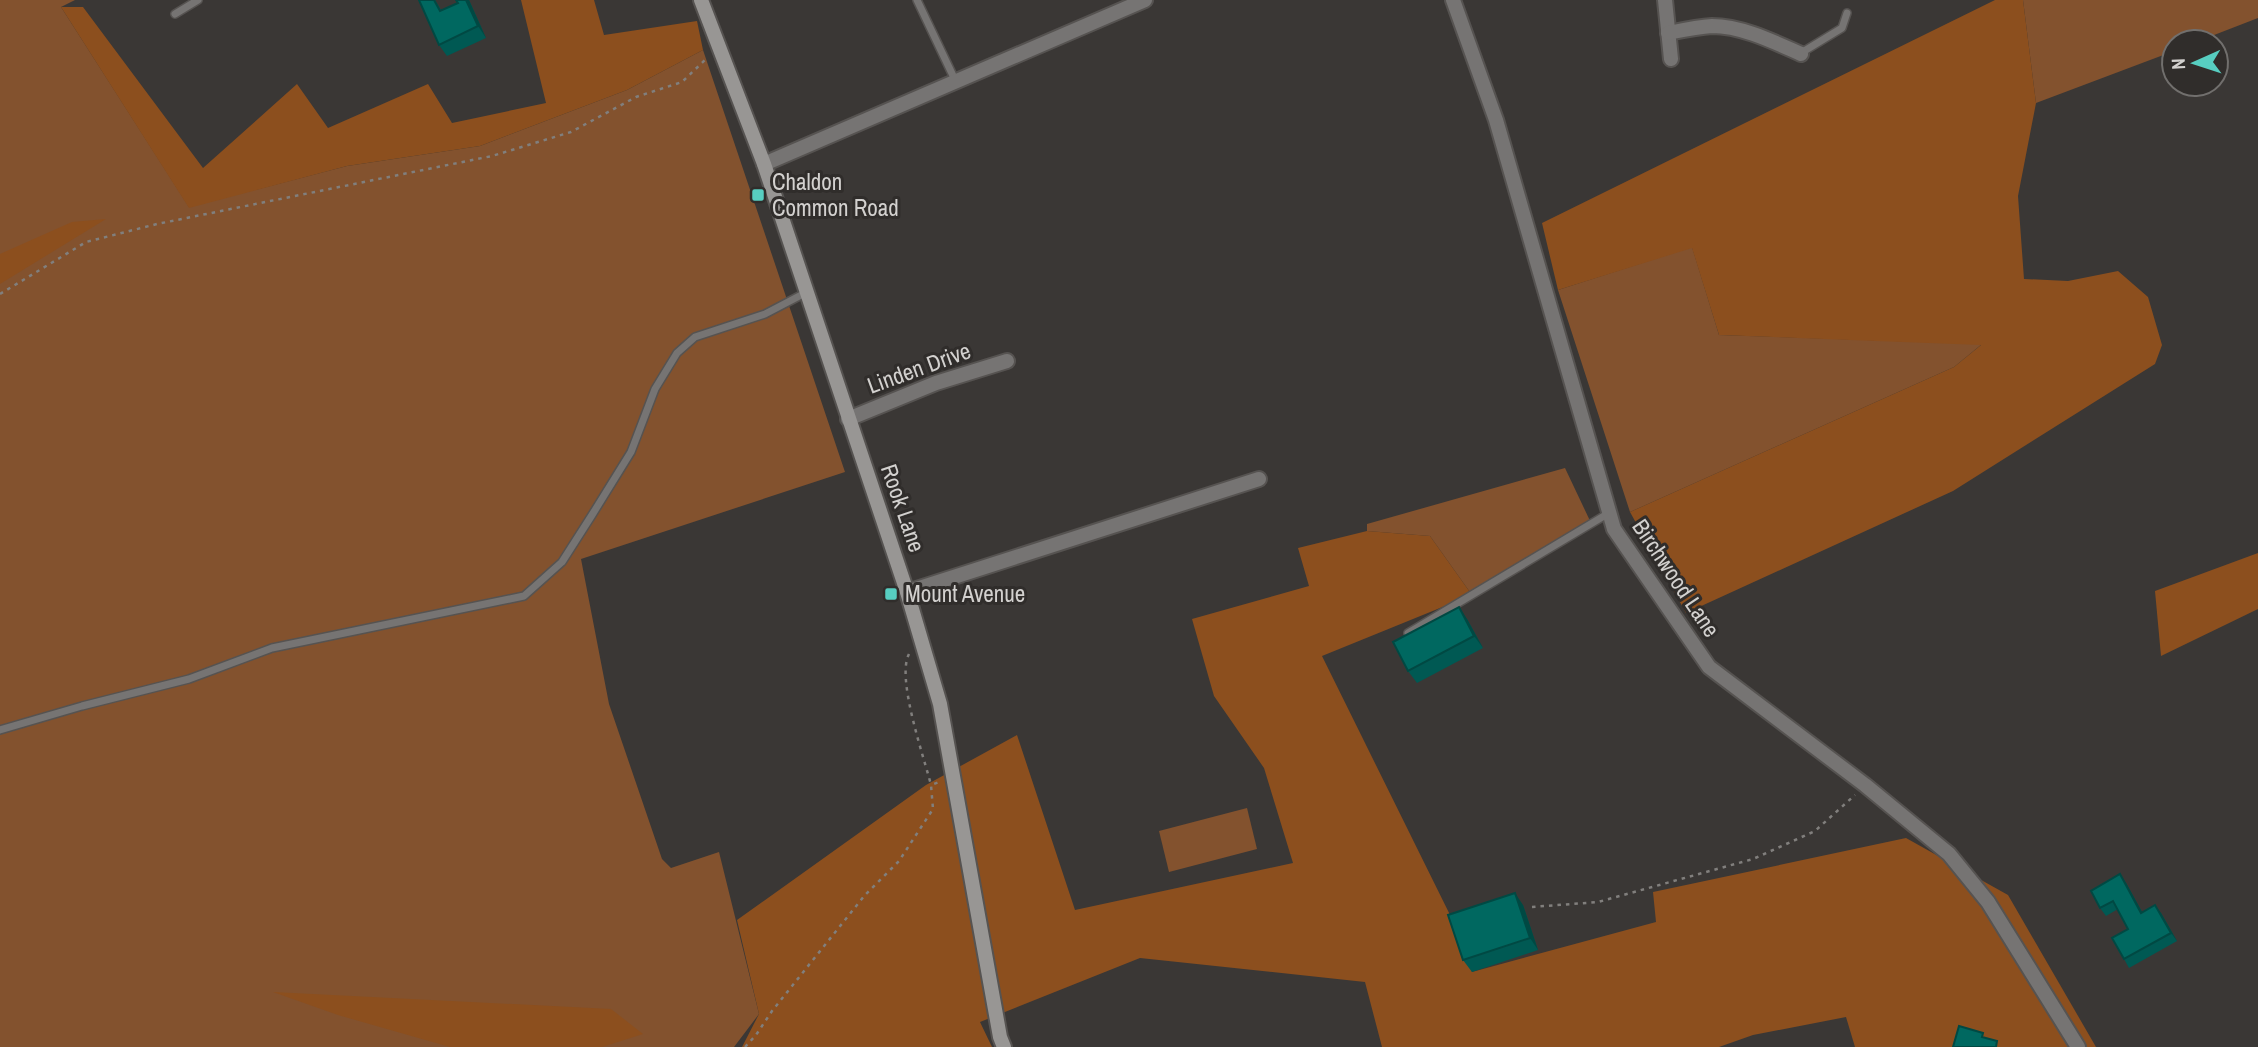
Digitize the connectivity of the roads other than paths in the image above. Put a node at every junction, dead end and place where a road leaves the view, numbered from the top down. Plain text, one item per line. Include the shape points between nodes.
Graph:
1 (198, 0) edge
2 (701, 0) edge
3 (917, 0) edge
4 (1144, 0) edge
5 (1453, 0) edge
6 (1665, 0) edge
7 (1847, 13) dead end
8 (175, 15) dead end
9 (1668, 33) junction
10 (1801, 54) joint
11 (1671, 59) dead end
12 (957, 82) junction
13 (764, 164) junction
14 (807, 292) junction
15 (1007, 361) dead end
16 (848, 419) junction
17 (1259, 479) dead end
18 (1609, 512) junction
19 (907, 592) junction
20 (1408, 633) edge
21 (0, 730) edge
22 (1003, 1047) edge
23 (2078, 1047) edge

1 - 8 lane
2 - 13 main road, Rook Lane
3 - 12 lane
4 - 12 street
5 - 18 street, Birchwood Lane via 1496,120
6 - 9 street
7 - 10 lane via 1843,28
9 - 10 street via 1714,26 1768,39
9 - 11 street
12 - 13 street
13 - 14 main road, Rook Lane
14 - 16 main road, Rook Lane
14 - 21 lane via 765,314 695,337 677,353 656,389 631,452 593,515 562,562 524,596 272,648 189,679
15 - 16 street, Linden Drive via 936,383
16 - 19 main road, Rook Lane
17 - 19 street
18 - 20 lane
18 - 23 street, Birchwood Lane via 1614,529 1709,667 1949,854 1989,902
19 - 22 main road, Rook Lane via 940,704

